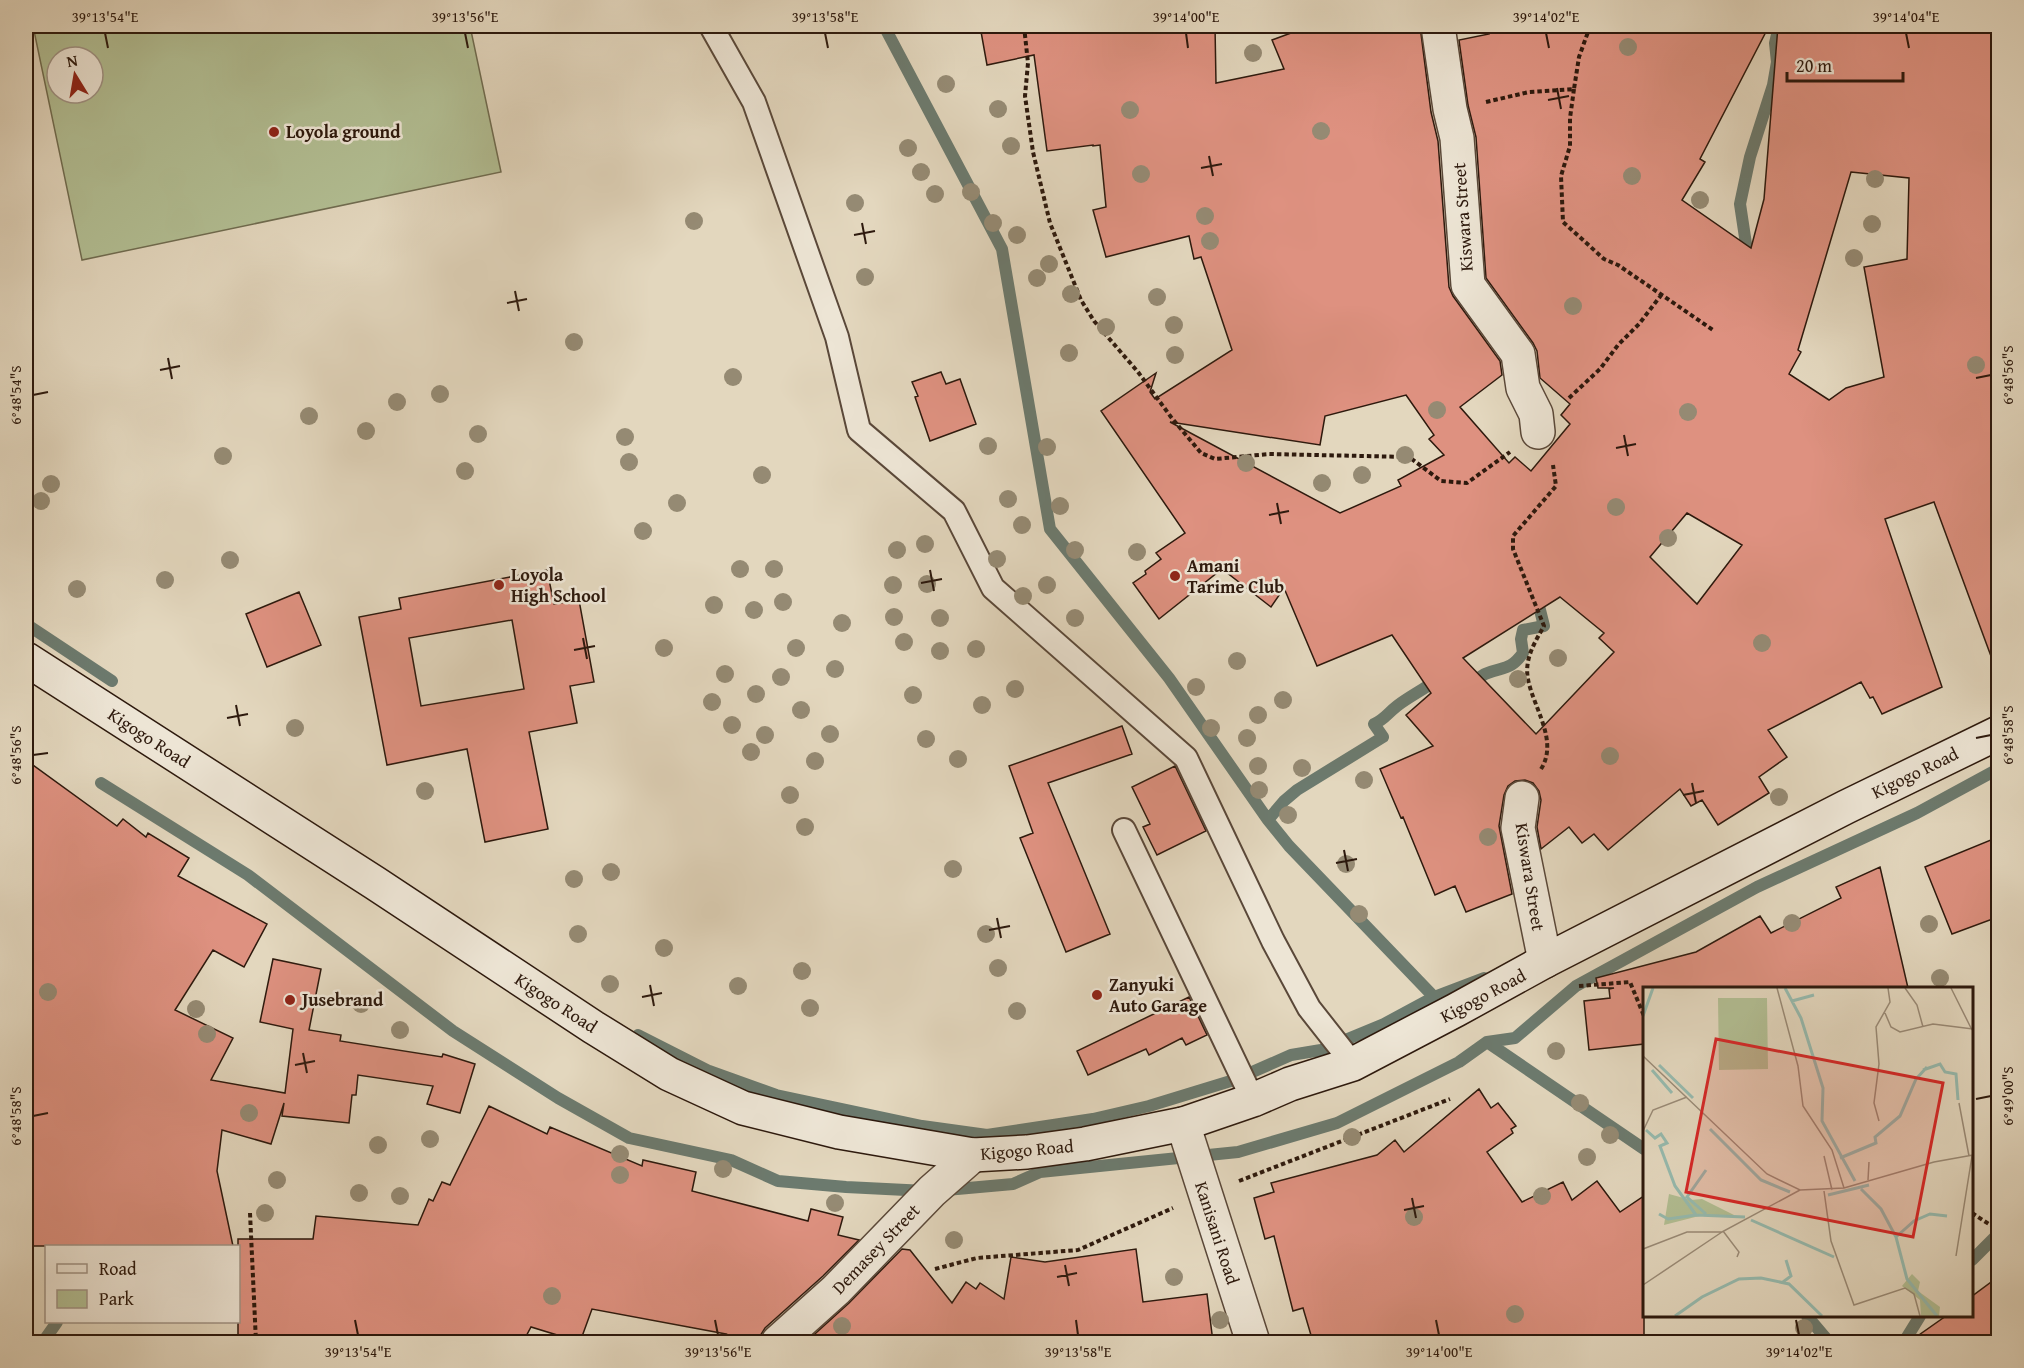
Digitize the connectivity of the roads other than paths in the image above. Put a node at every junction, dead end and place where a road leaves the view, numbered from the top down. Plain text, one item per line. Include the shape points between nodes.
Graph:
1 (711, 26) edge
2 (1438, 26) edge
3 (1537, 423) road end
4 (26, 659) edge
5 (1998, 733) edge
6 (1522, 798) road end
7 (1124, 830) dead end
8 (1545, 961) junction
9 (1353, 1064) junction
10 (1253, 1100) junction
11 (1183, 1124) junction
12 (973, 1155) junction
13 (778, 1342) edge
14 (1253, 1342) edge

1 - 9 lane via 754,102 837,337 859,430 954,511 993,588 1186,758 1273,941 1310,1008
2 - 3 main road, Kiswara Street via 1457,138 1468,285 1518,354 1523,388
4 - 12 main road, Kigogo Road via 669,1074 743,1108 839,1132
5 - 8 main road, Kigogo Road
6 - 8 main road, Kiswara Street via 1518,828
7 - 10 lane
8 - 9 main road, Kigogo Road
9 - 10 main road, Kigogo Road
10 - 11 main road, Kigogo Road
11 - 12 main road, Kigogo Road via 1085,1144
11 - 14 main road, Kanisani Road
12 - 13 main road, Demasey Street

